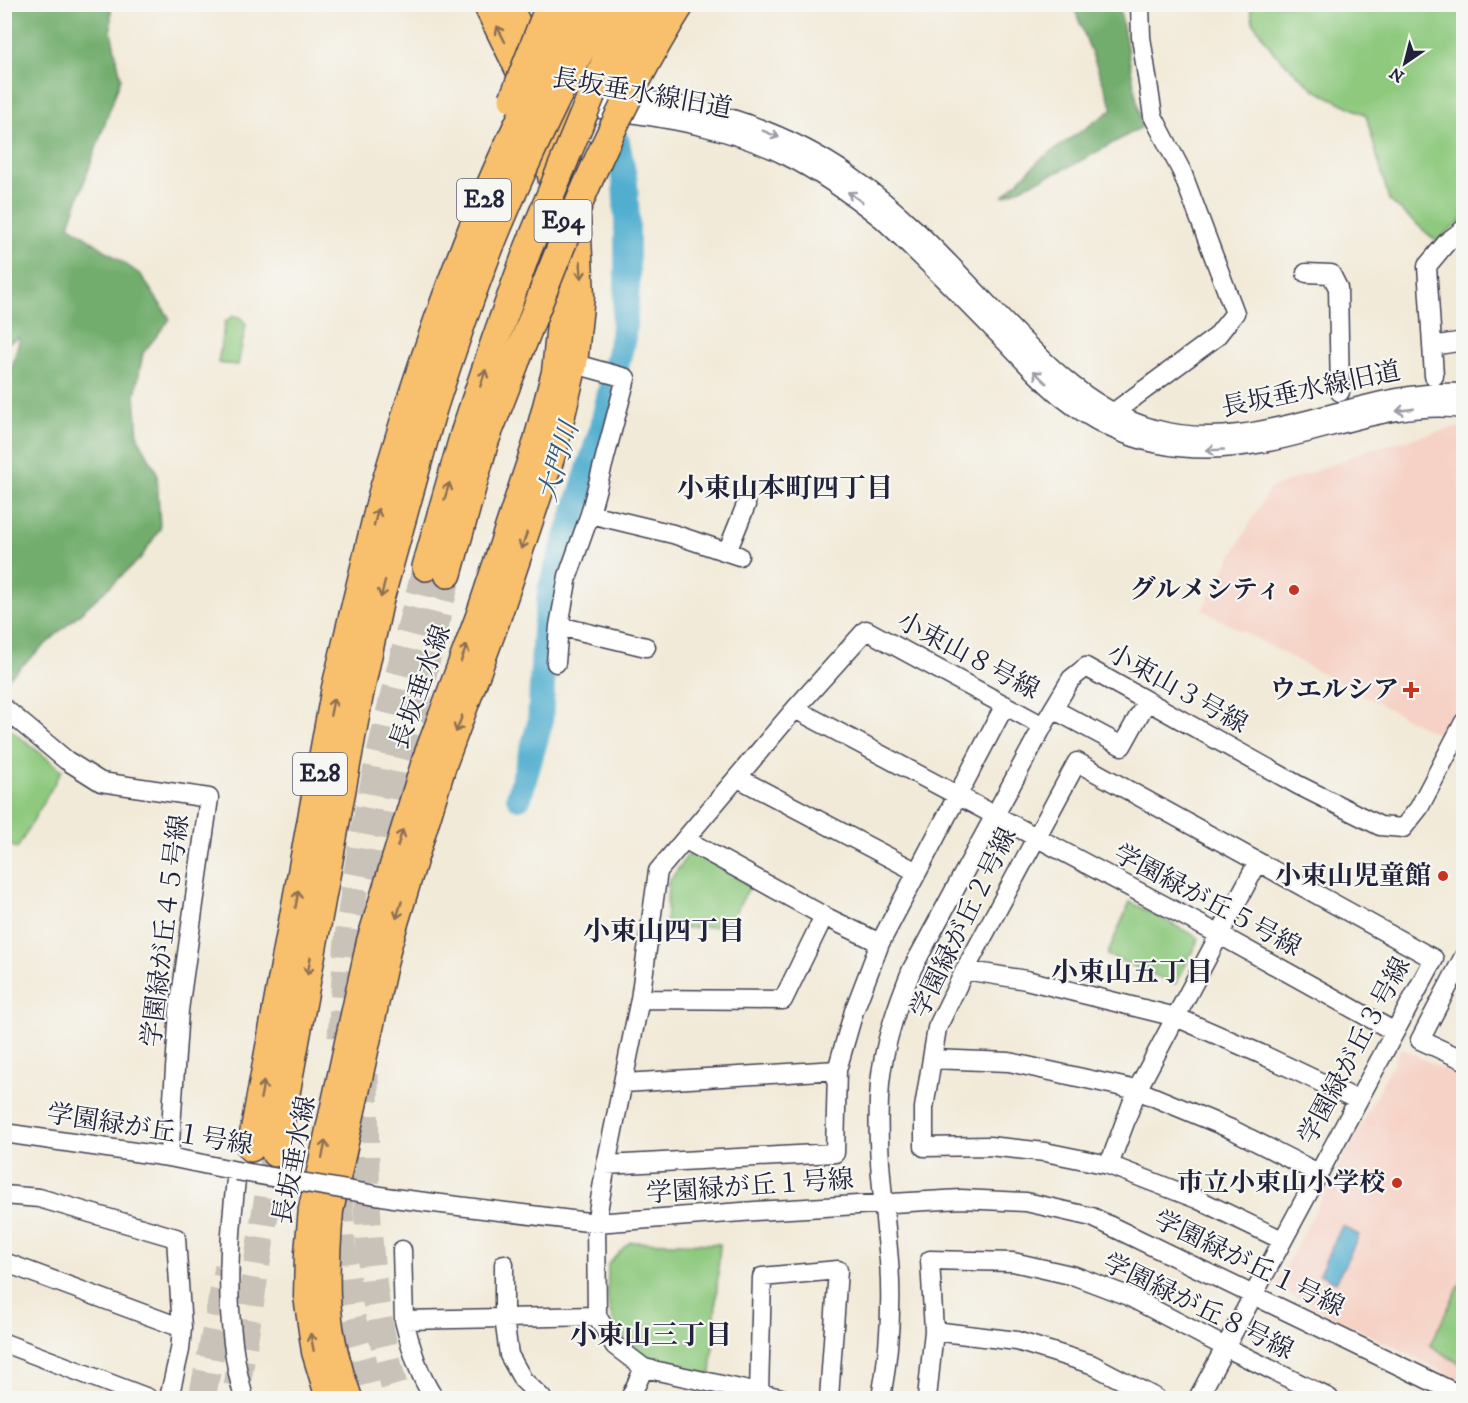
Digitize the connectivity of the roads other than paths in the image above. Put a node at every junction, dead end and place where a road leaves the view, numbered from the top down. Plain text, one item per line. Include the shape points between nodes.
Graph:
1 (485, 4) edge
2 (509, 4) edge
3 (550, 4) edge
4 (578, 4) edge
5 (588, 4) edge
6 (606, 4) edge
7 (619, 4) edge
8 (629, 4) edge
9 (651, 4) edge
10 (681, 4) edge
11 (1140, 4) edge
12 (546, 98) junction
13 (1464, 229) edge
14 (1306, 273) dead end
15 (449, 322) junction
16 (1464, 341) edge
17 (1432, 346) junction
18 (575, 364) junction
19 (1434, 376) dead end
20 (1340, 392) dead end
21 (1464, 393) edge
22 (1464, 409) edge
23 (1106, 418) junction
24 (475, 437) junction
25 (746, 505) dead end
26 (590, 514) junction
27 (437, 571) tunnel mouth
28 (559, 626) junction
29 (646, 647) dead end
30 (556, 663) dead end
31 (1147, 701) junction
32 (1005, 705) junction
33 (4, 708) edge
34 (795, 709) junction
35 (1053, 709) junction
36 (1464, 722) edge
37 (1043, 726) junction
38 (738, 778) junction
39 (956, 795) junction
40 (994, 816) junction
41 (1035, 838) junction
42 (686, 840) junction
43 (1258, 862) junction
44 (917, 872) junction
45 (824, 916) junction
46 (1220, 935) junction
47 (880, 943) junction
48 (1434, 959) joint
49 (1462, 962) edge
50 (965, 970) junction
51 (640, 999) junction
52 (1176, 1017) junction
53 (1395, 1032) junction
54 (932, 1059) junction
55 (1464, 1060) edge
56 (837, 1070) junction
57 (624, 1083) junction
58 (1137, 1090) junction
59 (1358, 1100) junction
60 (4, 1133) edge
61 (263, 1151) tunnel mouth
62 (169, 1157) junction
63 (1109, 1165) junction
64 (606, 1166) junction
65 (237, 1171) junction
66 (1318, 1173) junction
67 (4, 1196) edge
68 (883, 1204) junction
69 (596, 1222) junction
70 (1282, 1240) junction
71 (402, 1250) dead end
72 (4, 1262) edge
73 (504, 1264) dead end
74 (1253, 1294) junction
75 (597, 1316) junction
76 (504, 1318) junction
77 (404, 1320) junction
78 (182, 1328) junction
79 (934, 1331) junction
80 (4, 1343) edge
81 (1225, 1347) junction
82 (644, 1368) junction
83 (759, 1393) junction
84 (1464, 1397) edge
85 (148, 1398) edge
86 (169, 1398) edge
87 (244, 1398) edge
88 (328, 1398) edge
89 (350, 1398) edge
90 (434, 1398) edge
91 (542, 1398) edge
92 (630, 1398) edge
93 (781, 1398) edge
94 (829, 1398) edge
95 (881, 1398) edge
96 (927, 1398) edge
97 (1156, 1398) edge
98 (1198, 1398) edge
99 (1329, 1398) edge

12 -> 1 main road, 長坂垂水線
2 - 12 main road, 長坂垂水線
3 - 15 highway, bridge via 509,109
4 - 15 highway, E28, bridge via 474,222
5 - 12 highway
6 - 12 highway
6 - 15 highway, E28, bridge via 573,64 498,229
7 - 15 highway, bridge
24 -> 8 highway, E94, bridge via 528,249
9 - 24 highway, E94, bridge
10 - 24 highway, bridge via 641,70 591,173
11 - 23 street via 1153,116 1182,172 1235,313 1216,337
12 -> 18 main road, 長坂垂水線 via 565,143 578,218 582,296
12 - 23 street, 長坂垂水線旧道 via 700,111 770,133 825,160 893,211
88 -> 12 main road, 長坂垂水線 via 314,1352 306,1296 310,1219 369,941 425,758 478,616 535,444 554,372 562,295 558,220 545,148
13 - 17 street via 1427,266
14 - 20 street via 1331,274 1338,288
15 - 61 highway, E28, bridge via 420,408
16 - 17 street
17 - 19 street
18 - 26 street via 626,378
18 -> 89 main road, 長坂垂水線 via 555,449 444,765 388,946 331,1211 327,1255 330,1327
21 - 23 street, 長坂垂水線旧道 via 1408,395 1265,429 1213,436 1172,434
22 -> 23 street, 長坂垂水線旧道 via 1401,410 1267,443 1204,450 1141,440
24 - 27 highway, E94
25 - 26 street via 733,554 673,534
26 - 28 street via 568,576
28 - 29 street
28 - 30 street
31 - 35 street, 小束山３号線 via 1086,667 1071,680
31 - 35 street via 1122,746
31 - 36 street, 小束山３号線 via 1380,826 1403,828 1419,808
32 - 34 street, 小束山８号線 via 866,630
32 - 37 street, 小束山８号線
32 - 39 street
33 - 62 street, 学園緑が丘４５号線 via 66,760 101,782 209,798 178,1010
34 - 38 street
34 - 39 street, 学園緑が丘５号線
35 - 37 street, 小束山３号線
37 - 40 street, 小束山３号線
38 - 42 street
38 - 44 street
39 - 40 street, 学園緑が丘５号線
39 - 44 street
40 - 41 street, 学園緑が丘５号線
40 - 68 street, 小束山３号線 via 912,969 896,1007 880,1081 878,1151
41 - 43 street, 学園緑が丘２号線 via 1077,762
41 - 46 street, 学園緑が丘５号線
41 - 50 street, 学園緑が丘２号線
42 - 45 street
42 - 51 street via 658,871
43 - 46 street
43 - 48 street, 学園緑が丘２号線
44 - 47 street
45 - 47 street
45 - 51 street via 783,1000
46 - 52 street
46 - 53 street, 学園緑が丘５号線
47 - 56 street
48 - 53 street, 学園緑が丘３号線
49 - 55 street via 1420,1040
50 - 52 street via 1026,980
50 - 54 street, 学園緑が丘２号線 via 937,1028
51 - 57 street
52 - 58 street
52 - 59 street
53 - 59 street, 学園緑が丘３号線
54 - 58 street via 1009,1062
54 - 63 street, 学園緑が丘２号線 via 924,1108 924,1147 989,1146
56 - 57 street
56 - 64 street via 835,1153
57 - 64 street
58 - 63 street
58 - 66 street via 1231,1129
59 - 66 street, 学園緑が丘３号線
60 - 62 street, 学園緑が丘１号線
62 - 65 street, 学園緑が丘１号線
63 - 70 street, 学園緑が丘２号線 via 1197,1199
64 - 69 street
65 - 69 street, 学園緑が丘１号線, bridge via 393,1197
65 - 87 street via 230,1233 229,1312 237,1376
66 - 70 street, 学園緑が丘３号線
67 - 78 street via 39,1198 176,1238
68 - 69 street, 学園緑が丘１号線
68 - 74 street, 学園緑が丘１号線 via 961,1199 1026,1202 1092,1217
68 - 95 street, 小束山３号線 via 889,1263 886,1372
69 - 75 street
70 - 74 street, 学園緑が丘３号線
71 - 77 street
72 - 78 street
73 - 76 street
74 - 81 street, 学園緑が丘３号線
74 - 84 street, 学園緑が丘１号線
75 - 76 street
75 - 82 street via 615,1346
76 - 77 street
76 - 91 street via 509,1355 524,1380
77 - 90 street via 413,1356
78 - 86 street
79 - 81 street, 学園緑が丘８号線 via 930,1260 1013,1262 1075,1276 1128,1296
79 - 96 street, 学園緑が丘８号線
79 - 97 street via 1028,1344 1091,1364
80 - 85 street
81 - 98 street, 学園緑が丘３号線
81 - 99 street, 学園緑が丘８号線
82 - 83 street
82 - 92 street
83 - 93 street
83 - 94 street via 762,1278 838,1270

